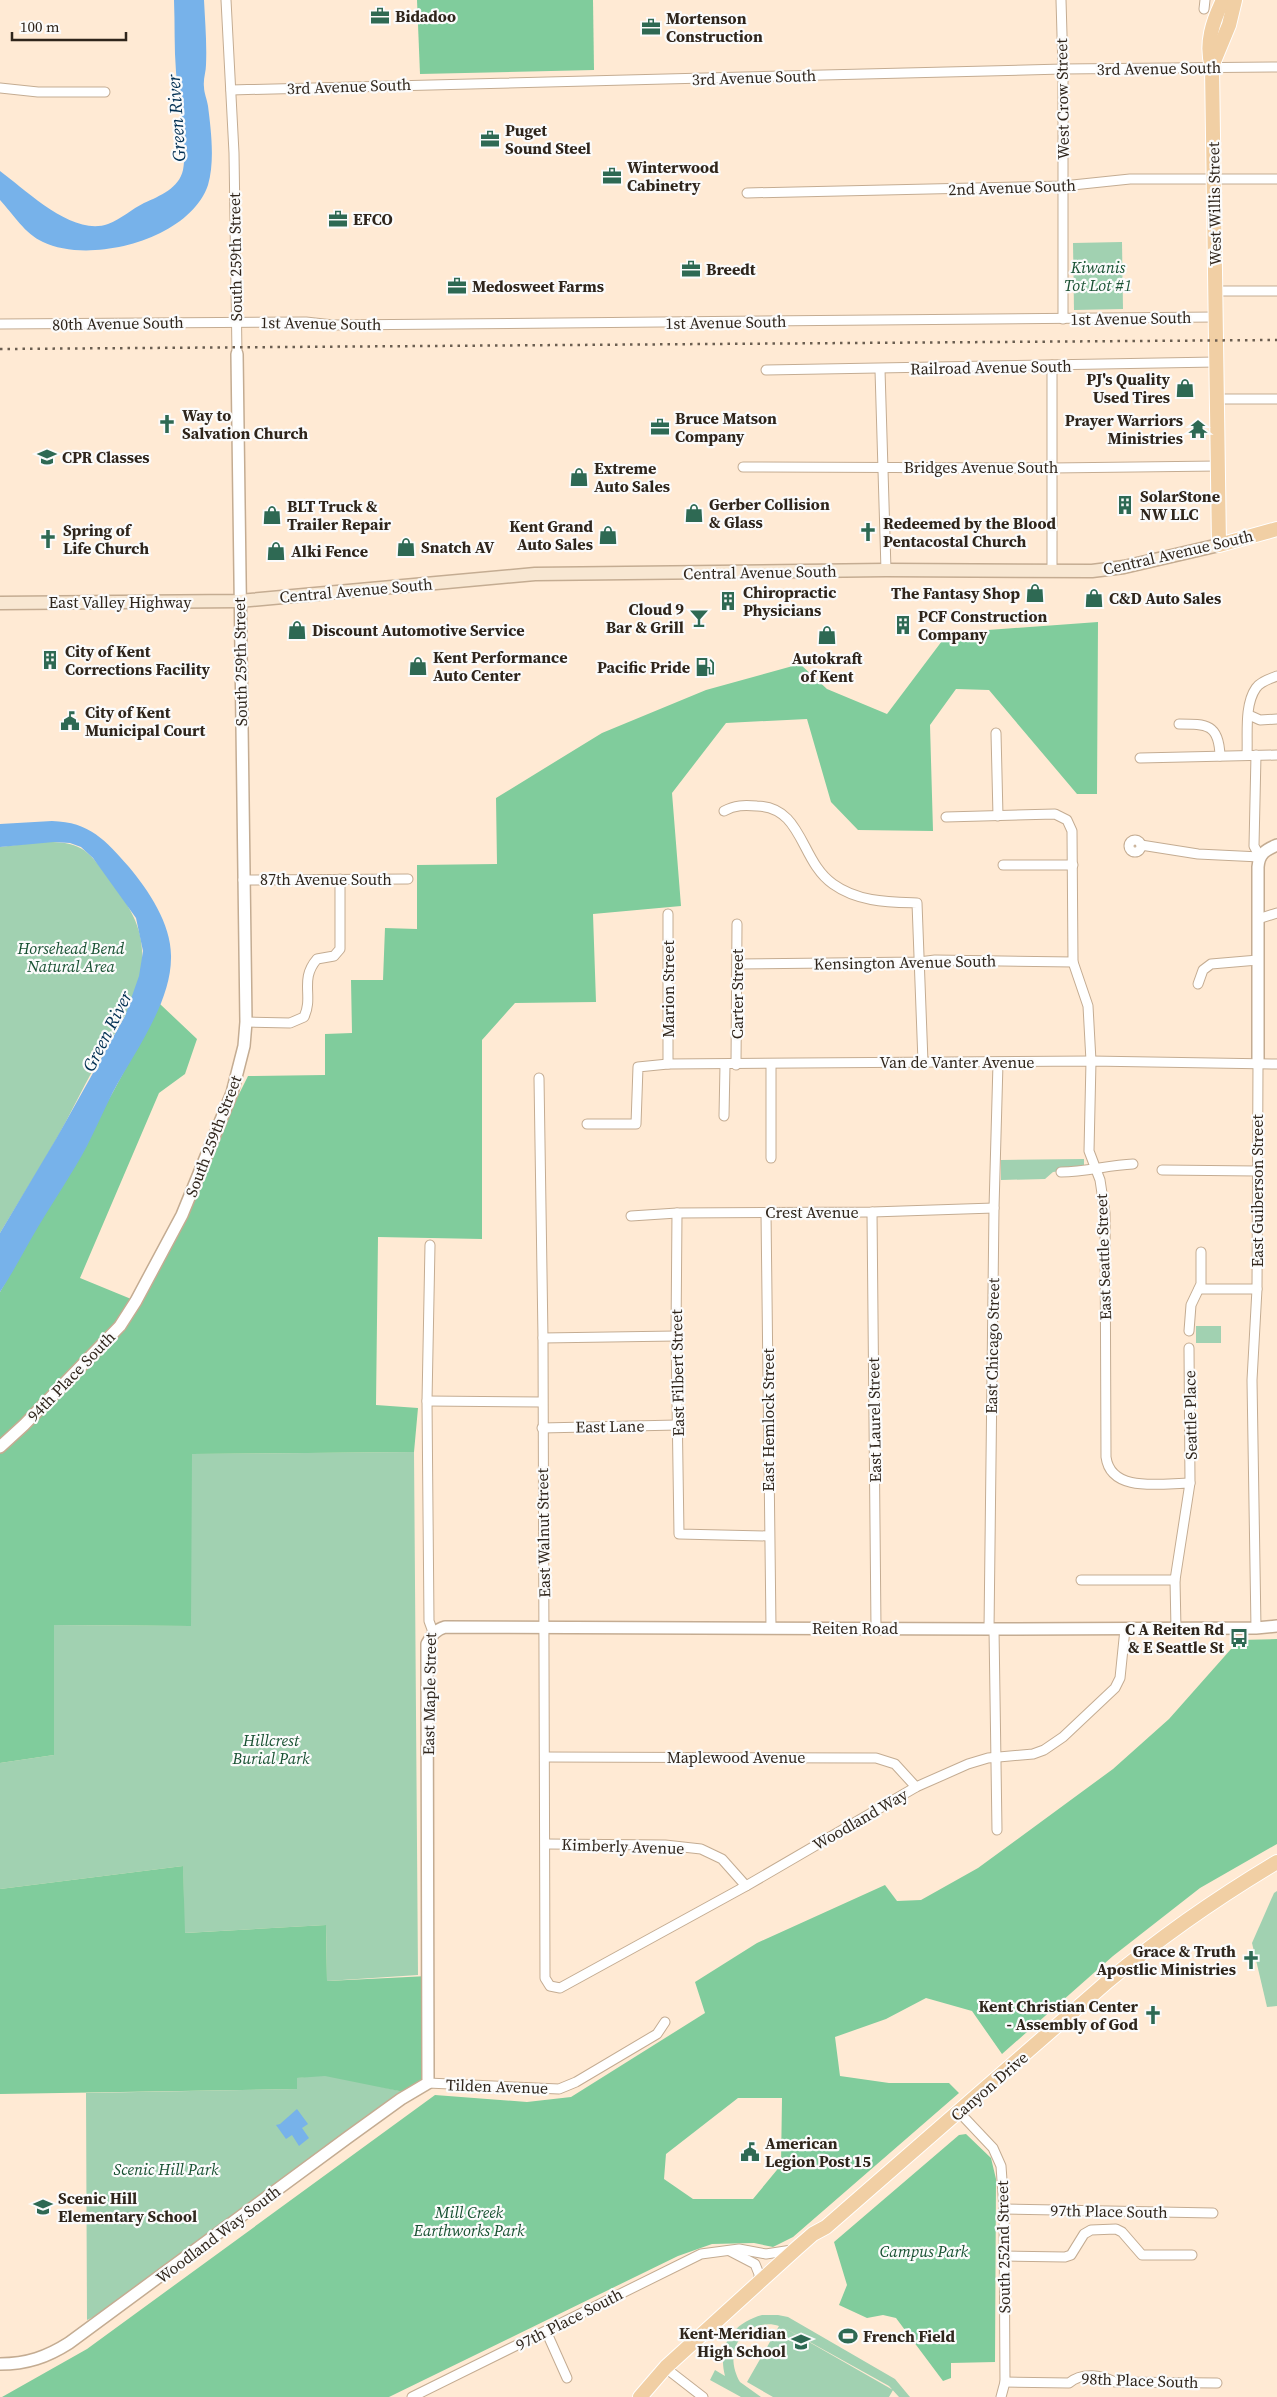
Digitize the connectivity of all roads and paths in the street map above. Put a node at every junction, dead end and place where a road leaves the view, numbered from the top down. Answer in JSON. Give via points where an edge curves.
{"nodes":[{"id":1,"x":226,"y":0,"type":"edge"},
{"id":2,"x":1060,"y":0,"type":"edge"},
{"id":3,"x":1223,"y":0,"type":"edge"},
{"id":4,"x":1235,"y":0,"type":"edge"},
{"id":5,"x":1242,"y":0,"type":"edge"},
{"id":6,"x":1223,"y":36,"type":"junction"},
{"id":7,"x":1212,"y":66,"type":"junction"},
{"id":8,"x":1277,"y":67,"type":"edge"},
{"id":9,"x":1063,"y":69,"type":"junction"},
{"id":10,"x":0,"y":88,"type":"edge"},
{"id":11,"x":231,"y":90,"type":"junction"},
{"id":12,"x":105,"y":92,"type":"dead end"},
{"id":13,"x":1214,"y":178,"type":"junction"},
{"id":14,"x":1277,"y":179,"type":"edge"},
{"id":15,"x":1063,"y":186,"type":"junction"},
{"id":16,"x":747,"y":193,"type":"dead end"},
{"id":17,"x":1215,"y":291,"type":"junction"},
{"id":18,"x":1277,"y":291,"type":"edge"},
{"id":19,"x":1216,"y":317,"type":"junction"},
{"id":20,"x":1063,"y":318,"type":"junction"},
{"id":21,"x":236,"y":322,"type":"junction"},
{"id":22,"x":0,"y":324,"type":"edge"},
{"id":23,"x":236,"y":354,"type":"joint"},
{"id":24,"x":1216,"y":362,"type":"junction"},
{"id":25,"x":1052,"y":365,"type":"junction"},
{"id":26,"x":766,"y":370,"type":"dead end"},
{"id":27,"x":880,"y":370,"type":"junction"},
{"id":28,"x":1217,"y":399,"type":"junction"},
{"id":29,"x":1277,"y":399,"type":"edge"},
{"id":30,"x":1218,"y":466,"type":"junction"},
{"id":31,"x":743,"y":467,"type":"dead end"},
{"id":32,"x":883,"y":467,"type":"junction"},
{"id":33,"x":1052,"y":468,"type":"junction"},
{"id":34,"x":1277,"y":530,"type":"edge"},
{"id":35,"x":1219,"y":544,"type":"junction"},
{"id":36,"x":886,"y":570,"type":"junction"},
{"id":37,"x":1052,"y":571,"type":"junction"},
{"id":38,"x":239,"y":601,"type":"junction"},
{"id":39,"x":0,"y":603,"type":"edge"},
{"id":40,"x":1277,"y":676,"type":"edge"},
{"id":41,"x":1249,"y":714,"type":"junction"},
{"id":42,"x":1277,"y":719,"type":"edge"},
{"id":43,"x":1179,"y":724,"type":"dead end"},
{"id":44,"x":996,"y":732,"type":"dead end"},
{"id":45,"x":1251,"y":755,"type":"junction"},
{"id":46,"x":1277,"y":755,"type":"edge"},
{"id":47,"x":1220,"y":756,"type":"junction"},
{"id":48,"x":1140,"y":758,"type":"dead end"},
{"id":49,"x":724,"y":811,"type":"dead end"},
{"id":50,"x":998,"y":816,"type":"junction"},
{"id":51,"x":946,"y":817,"type":"dead end"},
{"id":52,"x":1141,"y":845,"type":"dead end"},
{"id":53,"x":1277,"y":845,"type":"edge"},
{"id":54,"x":1260,"y":857,"type":"junction"},
{"id":55,"x":1003,"y":865,"type":"dead end"},
{"id":56,"x":1073,"y":865,"type":"junction"},
{"id":57,"x":340,"y":879,"type":"junction"},
{"id":58,"x":408,"y":879,"type":"dead end"},
{"id":59,"x":243,"y":880,"type":"junction"},
{"id":60,"x":1277,"y":913,"type":"edge"},
{"id":61,"x":668,"y":914,"type":"dead end"},
{"id":62,"x":1258,"y":919,"type":"junction"},
{"id":63,"x":737,"y":924,"type":"dead end"},
{"id":64,"x":1258,"y":960,"type":"junction"},
{"id":65,"x":919,"y":962,"type":"junction"},
{"id":66,"x":1073,"y":962,"type":"junction"},
{"id":67,"x":737,"y":964,"type":"junction"},
{"id":68,"x":1198,"y":984,"type":"dead end"},
{"id":69,"x":246,"y":1022,"type":"junction"},
{"id":70,"x":1091,"y":1061,"type":"junction"},
{"id":71,"x":923,"y":1062,"type":"junction"},
{"id":72,"x":998,"y":1063,"type":"junction"},
{"id":73,"x":668,"y":1064,"type":"junction"},
{"id":74,"x":771,"y":1064,"type":"junction"},
{"id":75,"x":1258,"y":1064,"type":"junction"},
{"id":76,"x":1277,"y":1064,"type":"edge"},
{"id":77,"x":725,"y":1065,"type":"junction"},
{"id":78,"x":736,"y":1065,"type":"junction"},
{"id":79,"x":540,"y":1078,"type":"dead end"},
{"id":80,"x":724,"y":1116,"type":"dead end"},
{"id":81,"x":587,"y":1124,"type":"dead end"},
{"id":82,"x":772,"y":1158,"type":"dead end"},
{"id":83,"x":1133,"y":1164,"type":"dead end"},
{"id":84,"x":1095,"y":1169,"type":"junction"},
{"id":85,"x":1162,"y":1170,"type":"dead end"},
{"id":86,"x":1256,"y":1171,"type":"junction"},
{"id":87,"x":1061,"y":1172,"type":"dead end"},
{"id":88,"x":994,"y":1208,"type":"junction"},
{"id":89,"x":677,"y":1212,"type":"junction"},
{"id":90,"x":766,"y":1212,"type":"junction"},
{"id":91,"x":872,"y":1212,"type":"junction"},
{"id":92,"x":631,"y":1216,"type":"dead end"},
{"id":93,"x":430,"y":1245,"type":"dead end"},
{"id":94,"x":1201,"y":1252,"type":"dead end"},
{"id":95,"x":1257,"y":1289,"type":"junction"},
{"id":96,"x":1199,"y":1290,"type":"junction"},
{"id":97,"x":136,"y":1301,"type":"joint"},
{"id":98,"x":1189,"y":1331,"type":"dead end"},
{"id":99,"x":676,"y":1336,"type":"junction"},
{"id":100,"x":543,"y":1338,"type":"junction"},
{"id":101,"x":1189,"y":1348,"type":"dead end"},
{"id":102,"x":427,"y":1401,"type":"junction"},
{"id":103,"x":542,"y":1402,"type":"junction"},
{"id":104,"x":678,"y":1425,"type":"junction"},
{"id":105,"x":542,"y":1428,"type":"junction"},
{"id":106,"x":0,"y":1447,"type":"edge"},
{"id":107,"x":1190,"y":1483,"type":"junction"},
{"id":108,"x":769,"y":1536,"type":"junction"},
{"id":109,"x":1081,"y":1580,"type":"dead end"},
{"id":110,"x":1175,"y":1580,"type":"junction"},
{"id":111,"x":1277,"y":1626,"type":"edge"},
{"id":112,"x":544,"y":1627,"type":"junction"},
{"id":113,"x":771,"y":1628,"type":"junction"},
{"id":114,"x":876,"y":1628,"type":"junction"},
{"id":115,"x":1256,"y":1628,"type":"junction"},
{"id":116,"x":992,"y":1629,"type":"junction"},
{"id":117,"x":1125,"y":1629,"type":"junction"},
{"id":118,"x":1176,"y":1629,"type":"junction"},
{"id":119,"x":434,"y":1632,"type":"junction"},
{"id":120,"x":545,"y":1757,"type":"junction"},
{"id":121,"x":996,"y":1757,"type":"junction"},
{"id":122,"x":916,"y":1787,"type":"junction"},
{"id":123,"x":997,"y":1830,"type":"dead end"},
{"id":124,"x":546,"y":1844,"type":"junction"},
{"id":125,"x":1274,"y":1865,"type":"edge"},
{"id":126,"x":746,"y":1886,"type":"junction"},
{"id":127,"x":550,"y":1986,"type":"joint"},
{"id":128,"x":665,"y":2022,"type":"dead end"},
{"id":129,"x":428,"y":2083,"type":"junction"},
{"id":130,"x":959,"y":2112,"type":"junction"},
{"id":131,"x":1004,"y":2209,"type":"junction"},
{"id":132,"x":1213,"y":2213,"type":"dead end"},
{"id":133,"x":826,"y":2227,"type":"junction"},
{"id":134,"x":797,"y":2248,"type":"junction"},
{"id":135,"x":729,"y":2251,"type":"junction"},
{"id":136,"x":1192,"y":2255,"type":"dead end"},
{"id":137,"x":1004,"y":2256,"type":"junction"},
{"id":138,"x":758,"y":2284,"type":"junction"},
{"id":139,"x":546,"y":2331,"type":"junction"},
{"id":140,"x":0,"y":2364,"type":"edge"},
{"id":141,"x":669,"y":2370,"type":"junction"},
{"id":142,"x":567,"y":2378,"type":"dead end"},
{"id":143,"x":1005,"y":2382,"type":"junction"},
{"id":144,"x":1217,"y":2383,"type":"dead end"},
{"id":145,"x":412,"y":2397,"type":"edge"},
{"id":146,"x":640,"y":2397,"type":"edge"},
{"id":147,"x":650,"y":2397,"type":"edge"},
{"id":148,"x":703,"y":2397,"type":"edge"},
{"id":149,"x":1001,"y":2397,"type":"edge"}],
"edges":[{"from":1,"to":11,"type":"street","name":"South 259th Street"},
{"from":2,"to":9,"type":"street","name":"West Crow Street"},
{"from":3,"to":7,"type":"main road","name":"West Willis Street","via":[[1209,44]]},
{"from":4,"to":6,"type":"main road","name":"West Willis Street"},
{"from":5,"to":6,"type":"main road","via":[[1238,13]]},
{"from":6,"to":7,"type":"main road","name":"West Willis Street"},
{"from":7,"to":8,"type":"street","name":"3rd Avenue South"},
{"from":7,"to":9,"type":"street","name":"3rd Avenue South"},
{"from":7,"to":13,"type":"main road","name":"West Willis Street"},
{"from":9,"to":11,"type":"street","name":"3rd Avenue South"},
{"from":9,"to":15,"type":"street","name":"West Crow Street"},
{"from":10,"to":12,"type":"street","via":[[38,92]]},
{"from":11,"to":21,"type":"street","name":"South 259th Street"},
{"from":13,"to":14,"type":"street","name":"2nd Avenue South"},
{"from":13,"to":15,"type":"street","name":"2nd Avenue South","via":[[1130,178]]},
{"from":13,"to":17,"type":"main road","name":"West Willis Street"},
{"from":15,"to":16,"type":"street","name":"2nd Avenue South"},
{"from":15,"to":20,"type":"street","name":"West Crow Street"},
{"from":17,"to":18,"type":"street"},
{"from":17,"to":19,"type":"main road","name":"West Willis Street"},
{"from":19,"to":20,"type":"street","name":"1st Avenue South"},
{"from":19,"to":24,"type":"main road","name":"West Willis Street"},
{"from":20,"to":21,"type":"street","name":"1st Avenue South","via":[[333,325]]},
{"from":21,"to":22,"type":"street","name":"80th Avenue South"},
{"from":21,"to":23,"type":"street","name":"South 259th Street"},
{"from":23,"to":38,"type":"street","name":"South 259th Street"},
{"from":24,"to":25,"type":"street","name":"Railroad Avenue South"},
{"from":24,"to":28,"type":"main road","name":"West Willis Street"},
{"from":25,"to":27,"type":"street","name":"Railroad Avenue South"},
{"from":25,"to":33,"type":"street"},
{"from":26,"to":27,"type":"street","name":"Railroad Avenue South"},
{"from":27,"to":32,"type":"street"},
{"from":28,"to":29,"type":"street"},
{"from":28,"to":30,"type":"main road","name":"West Willis Street"},
{"from":30,"to":33,"type":"street","name":"Bridges Avenue South"},
{"from":30,"to":35,"type":"main road","name":"West Willis Street"},
{"from":31,"to":32,"type":"street","name":"Bridges Avenue South"},
{"from":32,"to":33,"type":"street","name":"Bridges Avenue South"},
{"from":32,"to":36,"type":"street"},
{"from":33,"to":37,"type":"street"},
{"from":34,"to":35,"type":"main road","name":"Central Avenue South"},
{"from":35,"to":37,"type":"main road","name":"Central Avenue South","via":[[1124,567]]},
{"from":36,"to":37,"type":"main road","name":"Central Avenue South"},
{"from":36,"to":38,"type":"main road","name":"Central Avenue South","via":[[535,574]]},
{"from":38,"to":39,"type":"main road","name":"East Valley Highway"},
{"from":38,"to":59,"type":"street","name":"South 259th Street"},
{"from":40,"to":41,"type":"street","name":"East Guiberson Street","via":[[1257,686]]},
{"from":41,"to":42,"type":"street","via":[[1260,720]]},
{"from":41,"to":45,"type":"street","name":"East Guiberson Street"},
{"from":43,"to":47,"type":"street","via":[[1207,725],[1214,730]]},
{"from":44,"to":50,"type":"street"},
{"from":45,"to":46,"type":"street"},
{"from":45,"to":47,"type":"street"},
{"from":45,"to":54,"type":"street","name":"East Guiberson Street","via":[[1254,846]]},
{"from":47,"to":48,"type":"street"},
{"from":49,"to":65,"type":"street","via":[[739,805],[775,808],[787,817],[818,869],[832,884],[866,899],[917,902]]},
{"from":50,"to":51,"type":"street"},
{"from":50,"to":56,"type":"street","name":"East Seattle Street","via":[[1055,814],[1067,820],[1072,831]]},
{"from":52,"to":54,"type":"street","via":[[1198,854]]},
{"from":53,"to":54,"type":"street","via":[[1264,851]]},
{"from":54,"to":62,"type":"street","name":"East Guiberson Street"},
{"from":55,"to":56,"type":"street"},
{"from":56,"to":66,"type":"street","name":"East Seattle Street"},
{"from":57,"to":58,"type":"street","name":"87th Avenue South"},
{"from":57,"to":59,"type":"street","name":"87th Avenue South"},
{"from":57,"to":69,"type":"street","via":[[340,949],[334,956],[317,959],[308,972],[304,1017],[295,1022]]},
{"from":59,"to":69,"type":"street","name":"South 259th Street"},
{"from":60,"to":62,"type":"street"},
{"from":61,"to":73,"type":"street","name":"Marion Street"},
{"from":62,"to":64,"type":"street","name":"East Guiberson Street"},
{"from":63,"to":67,"type":"street","name":"Carter Street"},
{"from":64,"to":68,"type":"street","via":[[1211,964],[1203,970]]},
{"from":64,"to":75,"type":"street","name":"East Guiberson Street"},
{"from":65,"to":66,"type":"street","name":"Kensington Avenue South"},
{"from":65,"to":67,"type":"street","name":"Kensington Avenue South"},
{"from":65,"to":71,"type":"street"},
{"from":66,"to":70,"type":"street","name":"East Seattle Street","via":[[1088,1006]]},
{"from":67,"to":78,"type":"street","name":"Carter Street"},
{"from":69,"to":97,"type":"street","name":"South 259th Street","via":[[244,1046],[232,1092],[182,1215]]},
{"from":70,"to":72,"type":"street","name":"Van de Vanter Avenue"},
{"from":70,"to":75,"type":"street","name":"Van de Vanter Avenue"},
{"from":70,"to":84,"type":"street","name":"East Seattle Street","via":[[1089,1151]]},
{"from":71,"to":72,"type":"street","name":"Van de Vanter Avenue"},
{"from":71,"to":74,"type":"street","name":"Van de Vanter Avenue"},
{"from":72,"to":88,"type":"street","name":"East Chicago Street"},
{"from":73,"to":77,"type":"street","name":"Van de Vanter Avenue"},
{"from":73,"to":81,"type":"street","name":"Van de Vanter Avenue","via":[[638,1067],[636,1124]]},
{"from":74,"to":78,"type":"street","name":"Van de Vanter Avenue"},
{"from":74,"to":82,"type":"street"},
{"from":75,"to":76,"type":"street","name":"Van de Vanter Avenue"},
{"from":75,"to":86,"type":"street","name":"East Guiberson Street"},
{"from":77,"to":78,"type":"street","name":"Van de Vanter Avenue"},
{"from":77,"to":80,"type":"street"},
{"from":79,"to":100,"type":"street","name":"East Walnut Street"},
{"from":83,"to":84,"type":"street"},
{"from":84,"to":87,"type":"street"},
{"from":84,"to":107,"type":"street","name":"East Seattle Street","via":[[1100,1180],[1104,1213],[1108,1467],[1117,1477],[1128,1482]]},
{"from":85,"to":86,"type":"street"},
{"from":86,"to":95,"type":"street","name":"East Guiberson Street"},
{"from":88,"to":91,"type":"street","name":"Crest Avenue"},
{"from":88,"to":116,"type":"street","name":"East Chicago Street"},
{"from":89,"to":90,"type":"street","name":"Crest Avenue"},
{"from":89,"to":92,"type":"street","name":"Crest Avenue"},
{"from":89,"to":99,"type":"street","name":"East Filbert Street"},
{"from":90,"to":91,"type":"street","name":"Crest Avenue"},
{"from":90,"to":108,"type":"street","name":"East Hemlock Street"},
{"from":91,"to":114,"type":"street","name":"East Laurel Street"},
{"from":93,"to":102,"type":"street","name":"East Maple Street"},
{"from":94,"to":96,"type":"street"},
{"from":95,"to":96,"type":"street"},
{"from":95,"to":115,"type":"street","name":"East Guiberson Street","via":[[1252,1380]]},
{"from":96,"to":98,"type":"street","via":[[1191,1306]]},
{"from":97,"to":106,"type":"street","name":"94th Place South","via":[[120,1326]]},
{"from":99,"to":100,"type":"street"},
{"from":99,"to":104,"type":"street","name":"East Filbert Street"},
{"from":100,"to":103,"type":"street","name":"East Walnut Street"},
{"from":101,"to":107,"type":"street","name":"Seattle Place"},
{"from":102,"to":103,"type":"street"},
{"from":102,"to":119,"type":"street","name":"East Maple Street","via":[[429,1621]]},
{"from":103,"to":105,"type":"street","name":"East Walnut Street"},
{"from":104,"to":105,"type":"street","name":"East Lane"},
{"from":104,"to":108,"type":"street","name":"East Filbert Street","via":[[679,1534]]},
{"from":105,"to":112,"type":"street","name":"East Walnut Street"},
{"from":107,"to":110,"type":"street"},
{"from":108,"to":113,"type":"street","name":"East Hemlock Street"},
{"from":109,"to":110,"type":"street"},
{"from":110,"to":118,"type":"street"},
{"from":111,"to":115,"type":"street","name":"Reiten Road"},
{"from":112,"to":113,"type":"street","name":"Reiten Road"},
{"from":112,"to":119,"type":"street","name":"Reiten Road","via":[[445,1627]]},
{"from":112,"to":120,"type":"street","name":"East Walnut Street"},
{"from":113,"to":114,"type":"street","name":"Reiten Road"},
{"from":114,"to":116,"type":"street","name":"Reiten Road"},
{"from":115,"to":118,"type":"street","name":"Reiten Road"},
{"from":116,"to":117,"type":"street","name":"Reiten Road"},
{"from":116,"to":121,"type":"street","name":"East Chicago Street"},
{"from":117,"to":118,"type":"street","name":"Reiten Road"},
{"from":117,"to":121,"type":"street","name":"Woodland Way","via":[[1116,1688],[1048,1748],[1033,1754]]},
{"from":119,"to":129,"type":"street","name":"East Maple Street","via":[[427,1644]]},
{"from":120,"to":122,"type":"street","name":"Maplewood Avenue","via":[[876,1758],[895,1764]]},
{"from":120,"to":124,"type":"street","name":"East Walnut Street"},
{"from":121,"to":122,"type":"street","name":"Woodland Way","via":[[960,1766]]},
{"from":121,"to":123,"type":"street","name":"East Chicago Street"},
{"from":122,"to":126,"type":"street","name":"Woodland Way"},
{"from":124,"to":126,"type":"street","name":"Kimberly Avenue","via":[[664,1845],[702,1849],[722,1859]]},
{"from":124,"to":127,"type":"street","name":"East Walnut Street","via":[[545,1978]]},
{"from":125,"to":130,"type":"main road","name":"Canyon Drive","via":[[1210,1902],[1146,1949]]},
{"from":126,"to":127,"type":"street","name":"Woodland Way","via":[[560,1988]]},
{"from":128,"to":129,"type":"street","name":"Tilden Avenue","via":[[657,2034],[559,2089]]},
{"from":129,"to":140,"type":"street","name":"Woodland Way South","via":[[55,2353],[33,2362]]},
{"from":130,"to":131,"type":"street","name":"South 252nd Street","via":[[993,2148],[998,2158]]},
{"from":130,"to":133,"type":"main road","name":"Canyon Drive"},
{"from":131,"to":132,"type":"street","name":"97th Place South"},
{"from":131,"to":137,"type":"street","name":"South 252nd Street"},
{"from":133,"to":134,"type":"main road","name":"Canyon Drive"},
{"from":133,"to":141,"type":"main road","name":"Canyon Drive","via":[[818,2241]]},
{"from":134,"to":135,"type":"street","name":"97th Place South","via":[[766,2254]]},
{"from":134,"to":138,"type":"main road","name":"Canyon Drive"},
{"from":135,"to":138,"type":"street","via":[[756,2264]]},
{"from":135,"to":139,"type":"street","name":"97th Place South","via":[[701,2254]]},
{"from":136,"to":137,"type":"street","via":[[1142,2255],[1122,2232],[1091,2230],[1084,2234],[1071,2255],[1065,2257]]},
{"from":137,"to":143,"type":"street","name":"South 252nd Street"},
{"from":138,"to":141,"type":"main road","name":"Canyon Drive"},
{"from":139,"to":142,"type":"street"},
{"from":139,"to":145,"type":"street","name":"97th Place South"},
{"from":141,"to":146,"type":"main road"},
{"from":141,"to":147,"type":"main road"},
{"from":141,"to":148,"type":"street"},
{"from":143,"to":144,"type":"street","name":"98th Place South","via":[[1069,2383],[1076,2377],[1102,2376],[1115,2382]]},
{"from":143,"to":149,"type":"street","name":"South 252nd Street"}]}
